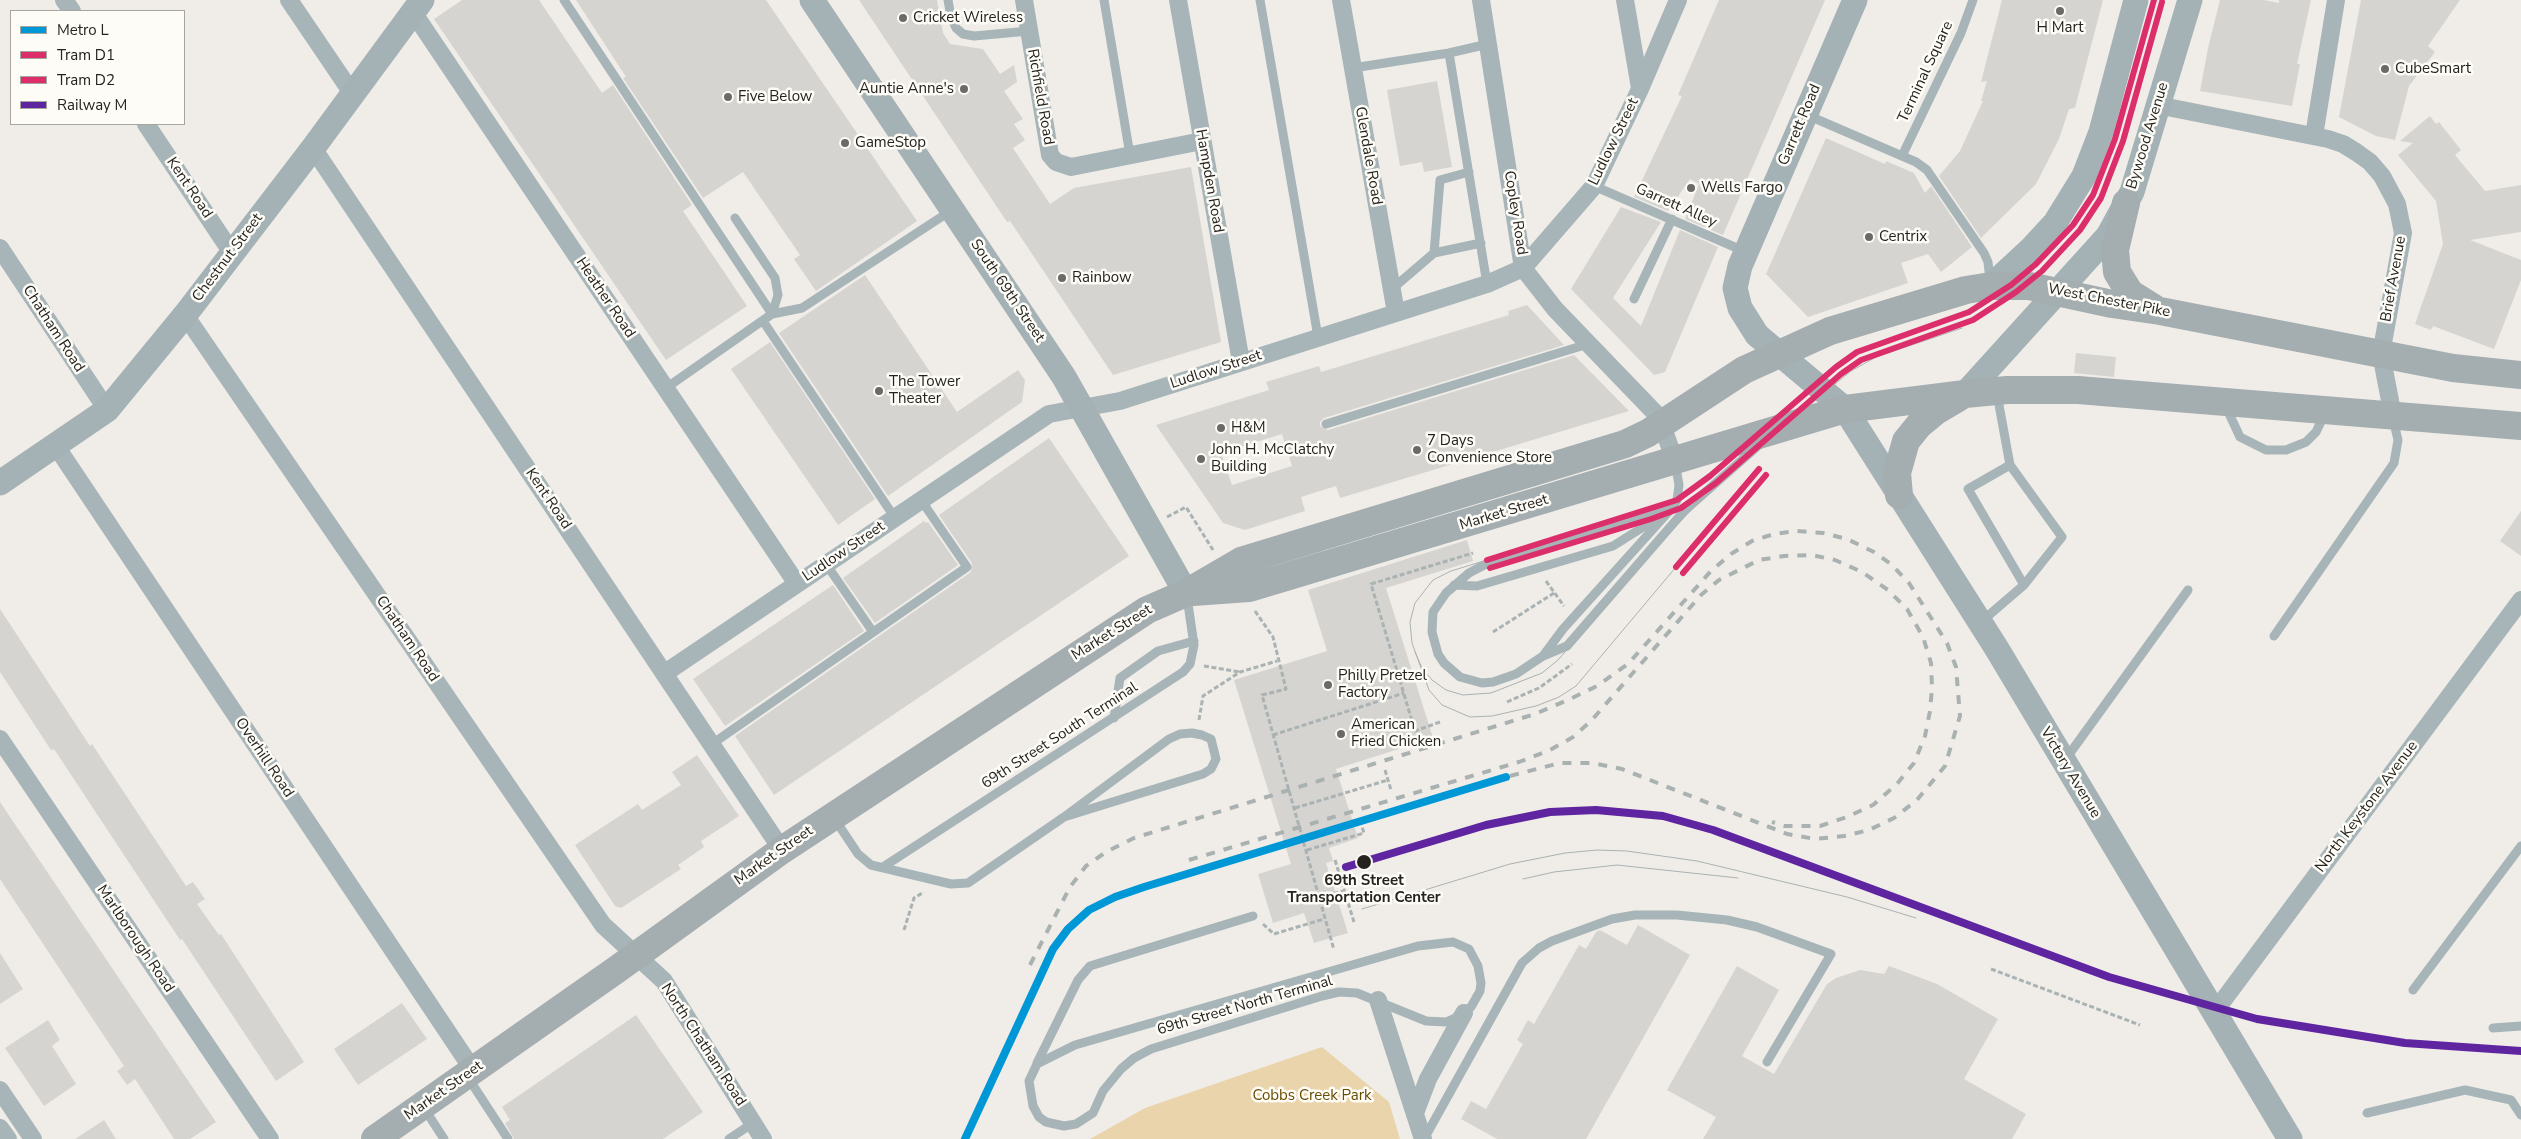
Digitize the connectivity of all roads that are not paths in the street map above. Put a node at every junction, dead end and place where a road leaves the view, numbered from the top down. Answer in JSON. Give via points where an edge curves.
{"nodes":[{"id":1,"x":289,"y":0,"type":"edge"},
{"id":2,"x":564,"y":0,"type":"edge"},
{"id":3,"x":812,"y":0,"type":"edge"},
{"id":4,"x":948,"y":0,"type":"edge"},
{"id":5,"x":1024,"y":0,"type":"edge"},
{"id":6,"x":1104,"y":0,"type":"edge"},
{"id":7,"x":1178,"y":0,"type":"edge"},
{"id":8,"x":1260,"y":0,"type":"edge"},
{"id":9,"x":1341,"y":0,"type":"edge"},
{"id":10,"x":1481,"y":0,"type":"edge"},
{"id":11,"x":1625,"y":0,"type":"edge"},
{"id":12,"x":1678,"y":0,"type":"edge"},
{"id":13,"x":1855,"y":0,"type":"edge"},
{"id":14,"x":1973,"y":0,"type":"edge"},
{"id":15,"x":2136,"y":0,"type":"edge"},
{"id":16,"x":2190,"y":0,"type":"edge"},
{"id":17,"x":2336,"y":0,"type":"edge"},
{"id":18,"x":418,"y":6,"type":"edge"},
{"id":19,"x":1029,"y":31,"type":"junction"},
{"id":20,"x":1488,"y":44,"type":"junction"},
{"id":21,"x":1450,"y":53,"type":"junction"},
{"id":22,"x":1353,"y":68,"type":"junction"},
{"id":23,"x":1640,"y":89,"type":"junction"},
{"id":24,"x":352,"y":93,"type":"junction"},
{"id":25,"x":2157,"y":104,"type":"junction"},
{"id":26,"x":1805,"y":114,"type":"junction"},
{"id":27,"x":147,"y":125,"type":"edge"},
{"id":28,"x":2314,"y":136,"type":"junction"},
{"id":29,"x":1202,"y":141,"type":"junction"},
{"id":30,"x":313,"y":148,"type":"junction"},
{"id":31,"x":1130,"y":155,"type":"junction"},
{"id":32,"x":1902,"y":156,"type":"junction"},
{"id":33,"x":1469,"y":172,"type":"junction"},
{"id":34,"x":1594,"y":186,"type":"junction"},
{"id":35,"x":2126,"y":203,"type":"junction"},
{"id":36,"x":952,"y":210,"type":"junction"},
{"id":37,"x":735,"y":218,"type":"dead end"},
{"id":38,"x":1672,"y":219,"type":"junction"},
{"id":39,"x":1481,"y":243,"type":"junction"},
{"id":40,"x":0,"y":248,"type":"edge"},
{"id":41,"x":1746,"y":252,"type":"junction"},
{"id":42,"x":232,"y":253,"type":"junction"},
{"id":43,"x":1434,"y":253,"type":"junction"},
{"id":44,"x":1523,"y":268,"type":"junction"},
{"id":45,"x":1487,"y":284,"type":"junction"},
{"id":46,"x":1991,"y":286,"type":"junction"},
{"id":47,"x":1392,"y":289,"type":"junction"},
{"id":48,"x":2059,"y":292,"type":"junction"},
{"id":49,"x":1634,"y":299,"type":"dead end"},
{"id":50,"x":2160,"y":311,"type":"junction"},
{"id":51,"x":1396,"y":313,"type":"junction"},
{"id":52,"x":772,"y":314,"type":"junction"},
{"id":53,"x":185,"y":315,"type":"junction"},
{"id":54,"x":763,"y":321,"type":"junction"},
{"id":55,"x":1318,"y":338,"type":"junction"},
{"id":56,"x":1589,"y":344,"type":"junction"},
{"id":57,"x":1778,"y":353,"type":"junction"},
{"id":58,"x":2381,"y":354,"type":"junction"},
{"id":59,"x":1241,"y":362,"type":"junction"},
{"id":60,"x":2521,"y":375,"type":"edge"},
{"id":61,"x":666,"y":388,"type":"junction"},
{"id":62,"x":1997,"y":391,"type":"junction"},
{"id":63,"x":1965,"y":394,"type":"junction"},
{"id":64,"x":2224,"y":402,"type":"junction"},
{"id":65,"x":1082,"y":408,"type":"junction"},
{"id":66,"x":1845,"y":409,"type":"junction"},
{"id":67,"x":107,"y":410,"type":"junction"},
{"id":68,"x":2326,"y":410,"type":"junction"},
{"id":69,"x":2393,"y":416,"type":"junction"},
{"id":70,"x":1326,"y":424,"type":"dead end"},
{"id":71,"x":1662,"y":424,"type":"junction"},
{"id":72,"x":2521,"y":426,"type":"edge"},
{"id":73,"x":1775,"y":431,"type":"junction"},
{"id":74,"x":56,"y":446,"type":"junction"},
{"id":75,"x":1675,"y":462,"type":"junction"},
{"id":76,"x":2010,"y":465,"type":"junction"},
{"id":77,"x":0,"y":483,"type":"edge"},
{"id":78,"x":1899,"y":495,"type":"junction"},
{"id":79,"x":921,"y":500,"type":"junction"},
{"id":80,"x":1672,"y":508,"type":"junction"},
{"id":81,"x":894,"y":518,"type":"junction"},
{"id":82,"x":826,"y":564,"type":"junction"},
{"id":83,"x":797,"y":584,"type":"junction"},
{"id":84,"x":1454,"y":585,"type":"junction"},
{"id":85,"x":2024,"y":585,"type":"junction"},
{"id":86,"x":2188,"y":590,"type":"dead end"},
{"id":87,"x":1186,"y":593,"type":"junction"},
{"id":88,"x":2521,"y":600,"type":"edge"},
{"id":89,"x":1980,"y":623,"type":"junction"},
{"id":90,"x":873,"y":632,"type":"junction"},
{"id":91,"x":2274,"y":636,"type":"dead end"},
{"id":92,"x":1194,"y":641,"type":"junction"},
{"id":93,"x":1543,"y":656,"type":"junction"},
{"id":94,"x":665,"y":673,"type":"junction"},
{"id":95,"x":1114,"y":718,"type":"junction"},
{"id":96,"x":0,"y":739,"type":"edge"},
{"id":97,"x":712,"y":744,"type":"junction"},
{"id":98,"x":2064,"y":762,"type":"junction"},
{"id":99,"x":832,"y":816,"type":"junction"},
{"id":100,"x":1064,"y":817,"type":"junction"},
{"id":101,"x":2521,"y":846,"type":"edge"},
{"id":102,"x":782,"y":850,"type":"junction"},
{"id":103,"x":883,"y":868,"type":"junction"},
{"id":104,"x":1253,"y":916,"type":"road end"},
{"id":105,"x":636,"y":956,"type":"junction"},
{"id":106,"x":2413,"y":990,"type":"dead end"},
{"id":107,"x":1378,"y":1000,"type":"junction"},
{"id":108,"x":1464,"y":1013,"type":"junction"},
{"id":109,"x":2213,"y":1014,"type":"junction"},
{"id":110,"x":2521,"y":1026,"type":"edge"},
{"id":111,"x":2493,"y":1028,"type":"dead end"},
{"id":112,"x":1768,"y":1062,"type":"dead end"},
{"id":113,"x":1037,"y":1064,"type":"junction"},
{"id":114,"x":470,"y":1073,"type":"junction"},
{"id":115,"x":0,"y":1090,"type":"edge"},
{"id":116,"x":423,"y":1106,"type":"junction"},
{"id":117,"x":1415,"y":1112,"type":"junction"},
{"id":118,"x":2367,"y":1113,"type":"dead end"},
{"id":119,"x":2521,"y":1115,"type":"edge"},
{"id":120,"x":753,"y":1123,"type":"junction"},
{"id":121,"x":0,"y":1128,"type":"edge"},
{"id":122,"x":8,"y":1139,"type":"edge"},
{"id":123,"x":33,"y":1139,"type":"edge"},
{"id":124,"x":270,"y":1139,"type":"edge"},
{"id":125,"x":375,"y":1139,"type":"edge"},
{"id":126,"x":444,"y":1139,"type":"edge"},
{"id":127,"x":508,"y":1139,"type":"edge"},
{"id":128,"x":729,"y":1139,"type":"edge"},
{"id":129,"x":763,"y":1139,"type":"edge"},
{"id":130,"x":1423,"y":1139,"type":"edge"},
{"id":131,"x":2290,"y":1139,"type":"edge"}],
"edges":[{"from":1,"to":24,"type":"street"},
{"from":2,"to":52,"type":"lane"},
{"from":3,"to":36,"type":"street","name":"South 69th Street"},
{"from":4,"to":19,"type":"lane","via":[[950,17],[963,34]]},
{"from":5,"to":19,"type":"street","name":"Richfield Road"},
{"from":6,"to":31,"type":"lane"},
{"from":7,"to":29,"type":"street","name":"Hampden Road"},
{"from":8,"to":55,"type":"lane"},
{"from":9,"to":22,"type":"street","name":"Glendale Road"},
{"from":10,"to":20,"type":"street","name":"Copley Road"},
{"from":11,"to":23,"type":"street"},
{"from":12,"to":23,"type":"street","name":"Ludlow Street"},
{"from":13,"to":26,"type":"street","name":"Garrett Road"},
{"from":14,"to":32,"type":"lane","name":"Terminal Square","via":[[1961,33]]},
{"from":15,"to":46,"type":"street","via":[[2101,132],[2084,176],[2054,223]]},
{"from":16,"to":25,"type":"street","name":"Bywood Avenue"},
{"from":17,"to":28,"type":"street"},
{"from":18,"to":24,"type":"street","name":"Chestnut Street"},
{"from":18,"to":61,"type":"street","name":"Heather Road"},
{"from":19,"to":31,"type":"street","name":"Richfield Road","via":[[1050,154],[1056,162],[1071,167]]},
{"from":20,"to":21,"type":"lane"},
{"from":20,"to":44,"type":"street","name":"Copley Road"},
{"from":21,"to":22,"type":"lane"},
{"from":21,"to":33,"type":"lane"},
{"from":22,"to":47,"type":"street","name":"Glendale Road"},
{"from":23,"to":34,"type":"street","name":"Ludlow Street"},
{"from":24,"to":30,"type":"street","name":"Chestnut Street"},
{"from":25,"to":28,"type":"street","name":"Brief Avenue"},
{"from":25,"to":35,"type":"street","name":"Bywood Avenue","via":[[2141,164]]},
{"from":26,"to":32,"type":"lane"},
{"from":26,"to":41,"type":"street","name":"Garrett Road"},
{"from":27,"to":42,"type":"street","name":"Kent Road"},
{"from":28,"to":58,"type":"street","name":"Brief Avenue","via":[[2343,144],[2370,162],[2392,190],[2399,211],[2402,247]]},
{"from":29,"to":31,"type":"street","name":"Richfield Road"},
{"from":29,"to":59,"type":"street","name":"Hampden Road"},
{"from":30,"to":42,"type":"street","name":"Chestnut Street"},
{"from":30,"to":94,"type":"street","name":"Kent Road"},
{"from":32,"to":46,"type":"lane","via":[[1922,166],[1934,179],[1984,253]]},
{"from":33,"to":39,"type":"lane"},
{"from":33,"to":43,"type":"lane","via":[[1440,180]]},
{"from":34,"to":38,"type":"lane","name":"Garrett Alley"},
{"from":34,"to":44,"type":"street","name":"Ludlow Street"},
{"from":35,"to":48,"type":"street","name":"Bywood Avenue","via":[[2108,236]]},
{"from":35,"to":50,"type":"main road","via":[[2115,250],[2117,272],[2130,293]]},
{"from":36,"to":52,"type":"lane","via":[[802,308]]},
{"from":36,"to":65,"type":"street","name":"South 69th Street"},
{"from":37,"to":52,"type":"lane","via":[[775,278],[778,295]]},
{"from":38,"to":41,"type":"lane","name":"Garrett Alley"},
{"from":38,"to":49,"type":"lane"},
{"from":39,"to":43,"type":"lane"},
{"from":39,"to":45,"type":"lane"},
{"from":40,"to":67,"type":"street","name":"Chatham Road"},
{"from":41,"to":57,"type":"street","name":"Garrett Road","via":[[1735,288],[1738,303],[1757,335]]},
{"from":42,"to":53,"type":"street","name":"Chestnut Street"},
{"from":43,"to":47,"type":"lane"},
{"from":44,"to":45,"type":"street","name":"Ludlow Street"},
{"from":44,"to":56,"type":"street","name":"Copley Road","via":[[1555,309]]},
{"from":45,"to":51,"type":"street","name":"Ludlow Street"},
{"from":46,"to":48,"type":"main road","name":"West Chester Pike","via":[[2029,286]]},
{"from":46,"to":57,"type":"main road","name":"West Chester Pike","via":[[1942,296],[1830,331]]},
{"from":47,"to":51,"type":"street","name":"Glendale Road"},
{"from":48,"to":50,"type":"main road","name":"West Chester Pike"},
{"from":48,"to":63,"type":"street","name":"Bywood Avenue"},
{"from":50,"to":58,"type":"main road","name":"West Chester Pike"},
{"from":51,"to":55,"type":"street","name":"Ludlow Street"},
{"from":52,"to":54,"type":"lane"},
{"from":53,"to":67,"type":"street","name":"Chestnut Street"},
{"from":53,"to":105,"type":"street","name":"Chatham Road","via":[[603,925]]},
{"from":54,"to":61,"type":"lane"},
{"from":54,"to":81,"type":"lane"},
{"from":55,"to":59,"type":"street","name":"Ludlow Street"},
{"from":56,"to":70,"type":"lane"},
{"from":56,"to":71,"type":"street","name":"Copley Road","via":[[1648,404]]},
{"from":57,"to":66,"type":"street","name":"Garrett Road"},
{"from":57,"to":71,"type":"main road","name":"West Chester Pike","via":[[1744,370]]},
{"from":58,"to":60,"type":"main road","name":"West Chester Pike","via":[[2453,368]]},
{"from":58,"to":69,"type":"street","name":"Brief Avenue"},
{"from":59,"to":65,"type":"street","name":"Ludlow Street","via":[[1120,401]]},
{"from":61,"to":83,"type":"street","name":"Heather Road"},
{"from":62,"to":63,"type":"main road"},
{"from":62,"to":64,"type":"main road","via":[[2078,390]]},
{"from":62,"to":76,"type":"lane"},
{"from":63,"to":66,"type":"main road"},
{"from":63,"to":78,"type":"main road","via":[[1936,411],[1906,441],[1897,473]]},
{"from":64,"to":68,"type":"main road"},
{"from":64,"to":68,"type":"lane","via":[[2240,437],[2266,450],[2286,450],[2306,442],[2316,432]]},
{"from":65,"to":79,"type":"street","name":"Ludlow Street","via":[[1056,412],[1042,419]]},
{"from":65,"to":87,"type":"street","name":"South 69th Street"},
{"from":66,"to":73,"type":"main road"},
{"from":66,"to":78,"type":"street","name":"Victory Avenue"},
{"from":67,"to":74,"type":"street","name":"Chestnut Street"},
{"from":68,"to":69,"type":"main road"},
{"from":69,"to":72,"type":"main road"},
{"from":69,"to":91,"type":"lane","via":[[2398,440],[2394,463]]},
{"from":71,"to":75,"type":"street","name":"Copley Road"},
{"from":71,"to":87,"type":"main road","name":"Market Street","via":[[1615,448],[1241,561]]},
{"from":73,"to":75,"type":"main road"},
{"from":73,"to":93,"type":"lane","via":[[1684,511],[1567,646]]},
{"from":74,"to":77,"type":"street","name":"Chestnut Street"},
{"from":74,"to":114,"type":"street","name":"Overhill Road"},
{"from":75,"to":80,"type":"lane","via":[[1679,485]]},
{"from":75,"to":87,"type":"main road","name":"Market Street","via":[[1249,588]]},
{"from":76,"to":85,"type":"lane","via":[[2062,537]]},
{"from":76,"to":85,"type":"lane","via":[[1968,489]]},
{"from":78,"to":89,"type":"street","name":"Victory Avenue"},
{"from":79,"to":81,"type":"street","name":"Ludlow Street"},
{"from":79,"to":90,"type":"lane","via":[[966,567]]},
{"from":80,"to":84,"type":"lane","via":[[1488,563]]},
{"from":80,"to":84,"type":"lane","via":[[1613,546],[1477,586]]},
{"from":80,"to":93,"type":"lane"},
{"from":81,"to":82,"type":"street","name":"Ludlow Street"},
{"from":82,"to":83,"type":"street","name":"Ludlow Street"},
{"from":82,"to":90,"type":"lane"},
{"from":83,"to":94,"type":"street","name":"Ludlow Street"},
{"from":84,"to":93,"type":"lane","via":[[1437,604],[1431,621],[1434,644],[1451,671],[1471,681],[1493,682],[1516,674]]},
{"from":85,"to":89,"type":"lane"},
{"from":86,"to":98,"type":"lane"},
{"from":87,"to":92,"type":"lane"},
{"from":87,"to":99,"type":"main road","name":"Market Street","via":[[1121,626]]},
{"from":88,"to":109,"type":"street","name":"North Keystone Avenue"},
{"from":89,"to":98,"type":"street","name":"Victory Avenue"},
{"from":90,"to":97,"type":"lane"},
{"from":92,"to":95,"type":"lane","name":"69th Street South Terminal","via":[[1190,664],[1174,679]]},
{"from":92,"to":95,"type":"lane","via":[[1158,652],[1120,678]]},
{"from":94,"to":97,"type":"street","name":"Kent Road"},
{"from":95,"to":103,"type":"lane","name":"69th Street South Terminal"},
{"from":96,"to":124,"type":"street","name":"Marlborough Road"},
{"from":97,"to":102,"type":"street","name":"Kent Road"},
{"from":98,"to":109,"type":"street","name":"Victory Avenue"},
{"from":99,"to":102,"type":"main road","name":"Market Street"},
{"from":99,"to":103,"type":"lane","via":[[866,862]]},
{"from":100,"to":100,"type":"lane","via":[[1203,774],[1211,769],[1216,759],[1211,740],[1196,734],[1169,738]]},
{"from":100,"to":103,"type":"lane","via":[[968,882],[951,884]]},
{"from":101,"to":106,"type":"lane"},
{"from":102,"to":105,"type":"main road","name":"Market Street"},
{"from":104,"to":113,"type":"lane","via":[[1090,966],[1078,980]]},
{"from":105,"to":114,"type":"main road","name":"Market Street"},
{"from":105,"to":120,"type":"street","name":"North Chatham Road","via":[[664,982]]},
{"from":107,"to":108,"type":"lane","name":"69th Street North Terminal","via":[[1426,1021],[1446,1022]]},
{"from":107,"to":113,"type":"lane","name":"69th Street North Terminal","via":[[1348,992],[1322,996],[1151,1048],[1112,1078],[1093,1112],[1064,1126],[1046,1122],[1033,1106],[1029,1081]]},
{"from":107,"to":117,"type":"street","via":[[1404,1088]]},
{"from":108,"to":113,"type":"lane","name":"69th Street North Terminal","via":[[1480,991],[1478,966],[1462,944],[1430,943],[1075,1045]]},
{"from":108,"to":117,"type":"street","via":[[1428,1079]]},
{"from":109,"to":131,"type":"street","name":"Victory Avenue"},
{"from":110,"to":111,"type":"lane"},
{"from":112,"to":130,"type":"lane","via":[[1831,954],[1757,927],[1727,920],[1677,914],[1612,919],[1552,941],[1522,962]]},
{"from":114,"to":116,"type":"main road","name":"Market Street"},
{"from":114,"to":127,"type":"lane"},
{"from":115,"to":123,"type":"street"},
{"from":116,"to":125,"type":"main road","name":"Market Street"},
{"from":116,"to":126,"type":"lane"},
{"from":117,"to":130,"type":"street"},
{"from":118,"to":119,"type":"lane","via":[[2465,1090],[2511,1100]]},
{"from":120,"to":128,"type":"lane"},
{"from":120,"to":129,"type":"street","name":"North Chatham Road"},
{"from":121,"to":122,"type":"street"}]}
